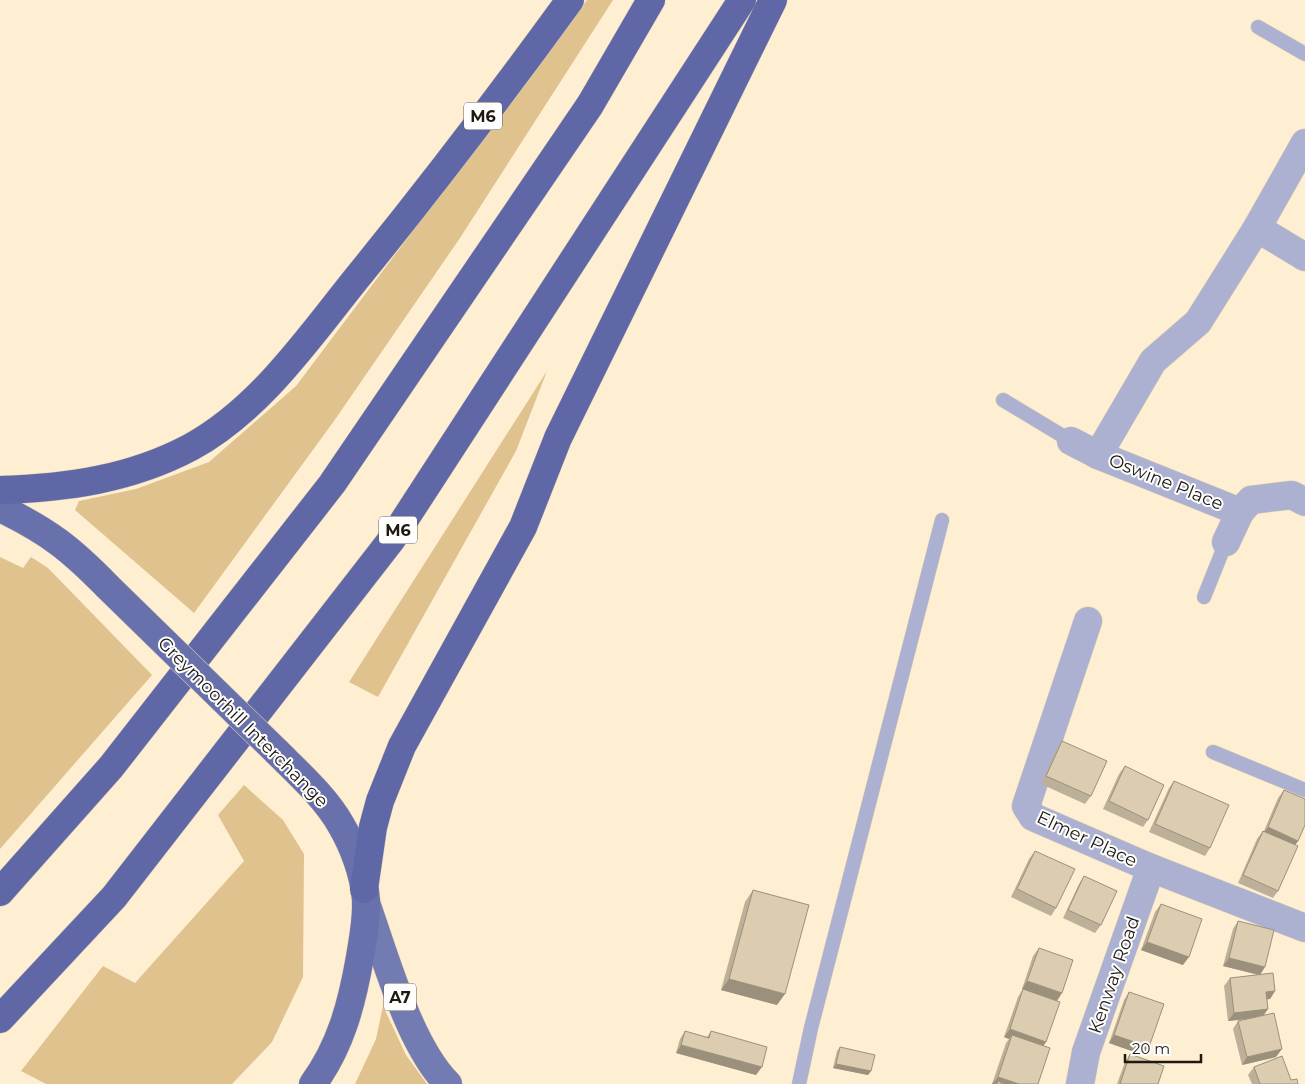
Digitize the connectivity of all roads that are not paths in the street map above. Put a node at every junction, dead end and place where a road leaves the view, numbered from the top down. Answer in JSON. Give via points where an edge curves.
{"nodes":[{"id":1,"x":570,"y":0,"type":"edge"},
{"id":2,"x":651,"y":0,"type":"edge"},
{"id":3,"x":742,"y":0,"type":"edge"},
{"id":4,"x":773,"y":0,"type":"edge"},
{"id":5,"x":1258,"y":27,"type":"dead end"},
{"id":6,"x":1305,"y":54,"type":"edge"},
{"id":7,"x":1305,"y":143,"type":"edge"},
{"id":8,"x":1257,"y":228,"type":"junction"},
{"id":9,"x":1305,"y":257,"type":"edge"},
{"id":10,"x":1003,"y":400,"type":"dead end"},
{"id":11,"x":1072,"y":441,"type":"joint"},
{"id":12,"x":1098,"y":455,"type":"junction"},
{"id":13,"x":0,"y":490,"type":"edge"},
{"id":14,"x":1305,"y":502,"type":"edge"},
{"id":15,"x":0,"y":508,"type":"edge"},
{"id":16,"x":1240,"y":512,"type":"junction"},
{"id":17,"x":942,"y":520,"type":"dead end"},
{"id":18,"x":1226,"y":542,"type":"joint"},
{"id":19,"x":1204,"y":597,"type":"dead end"},
{"id":20,"x":1088,"y":621,"type":"dead end"},
{"id":21,"x":1213,"y":752,"type":"dead end"},
{"id":22,"x":1305,"y":790,"type":"edge"},
{"id":23,"x":1151,"y":868,"type":"junction"},
{"id":24,"x":0,"y":892,"type":"edge"},
{"id":25,"x":365,"y":896,"type":"junction"},
{"id":26,"x":1305,"y":928,"type":"edge"},
{"id":27,"x":0,"y":1019,"type":"edge"},
{"id":28,"x":314,"y":1084,"type":"edge"},
{"id":29,"x":448,"y":1084,"type":"edge"},
{"id":30,"x":799,"y":1084,"type":"edge"},
{"id":31,"x":1080,"y":1084,"type":"edge"}],
"edges":[{"from":1,"to":13,"type":"highway","number":"M6","via":[[427,192],[309,337],[241,412],[192,446],[126,474],[80,484]]},
{"from":2,"to":24,"type":"highway","via":[[590,104],[332,484],[111,767]]},
{"from":3,"to":27,"type":"highway","number":"M6","via":[[392,539],[114,897]]},
{"from":4,"to":25,"type":"highway","via":[[558,438],[523,527],[402,746],[373,827]]},
{"from":5,"to":6,"type":"lane"},
{"from":7,"to":8,"type":"street","name":"Oswine Place"},
{"from":8,"to":9,"type":"street"},
{"from":8,"to":12,"type":"street","name":"Oswine Place","via":[[1198,322],[1153,361]]},
{"from":10,"to":11,"type":"lane"},
{"from":11,"to":12,"type":"street"},
{"from":12,"to":16,"type":"street","name":"Oswine Place"},
{"from":14,"to":16,"type":"street","via":[[1292,495],[1251,500]]},
{"from":15,"to":25,"type":"highway","name":"Greymoorhill Interchange","bridge":true,"via":[[65,545],[323,799],[342,825],[356,858]]},
{"from":16,"to":18,"type":"street","name":"Oswine Place"},
{"from":17,"to":30,"type":"lane"},
{"from":18,"to":19,"type":"lane","name":"Oswine Place"},
{"from":20,"to":23,"type":"street","name":"Elmer Place","via":[[1026,806],[1033,817]]},
{"from":21,"to":22,"type":"lane"},
{"from":23,"to":26,"type":"street","name":"Elmer Place"},
{"from":23,"to":31,"type":"street","name":"Kenway Road","via":[[1086,1052]]},
{"from":25,"to":28,"type":"highway","name":"Greymoorhill Interchange","via":[[362,941],[347,1019],[332,1055]]},
{"from":25,"to":29,"type":"main road","number":"A7","via":[[409,1023]]}]}
